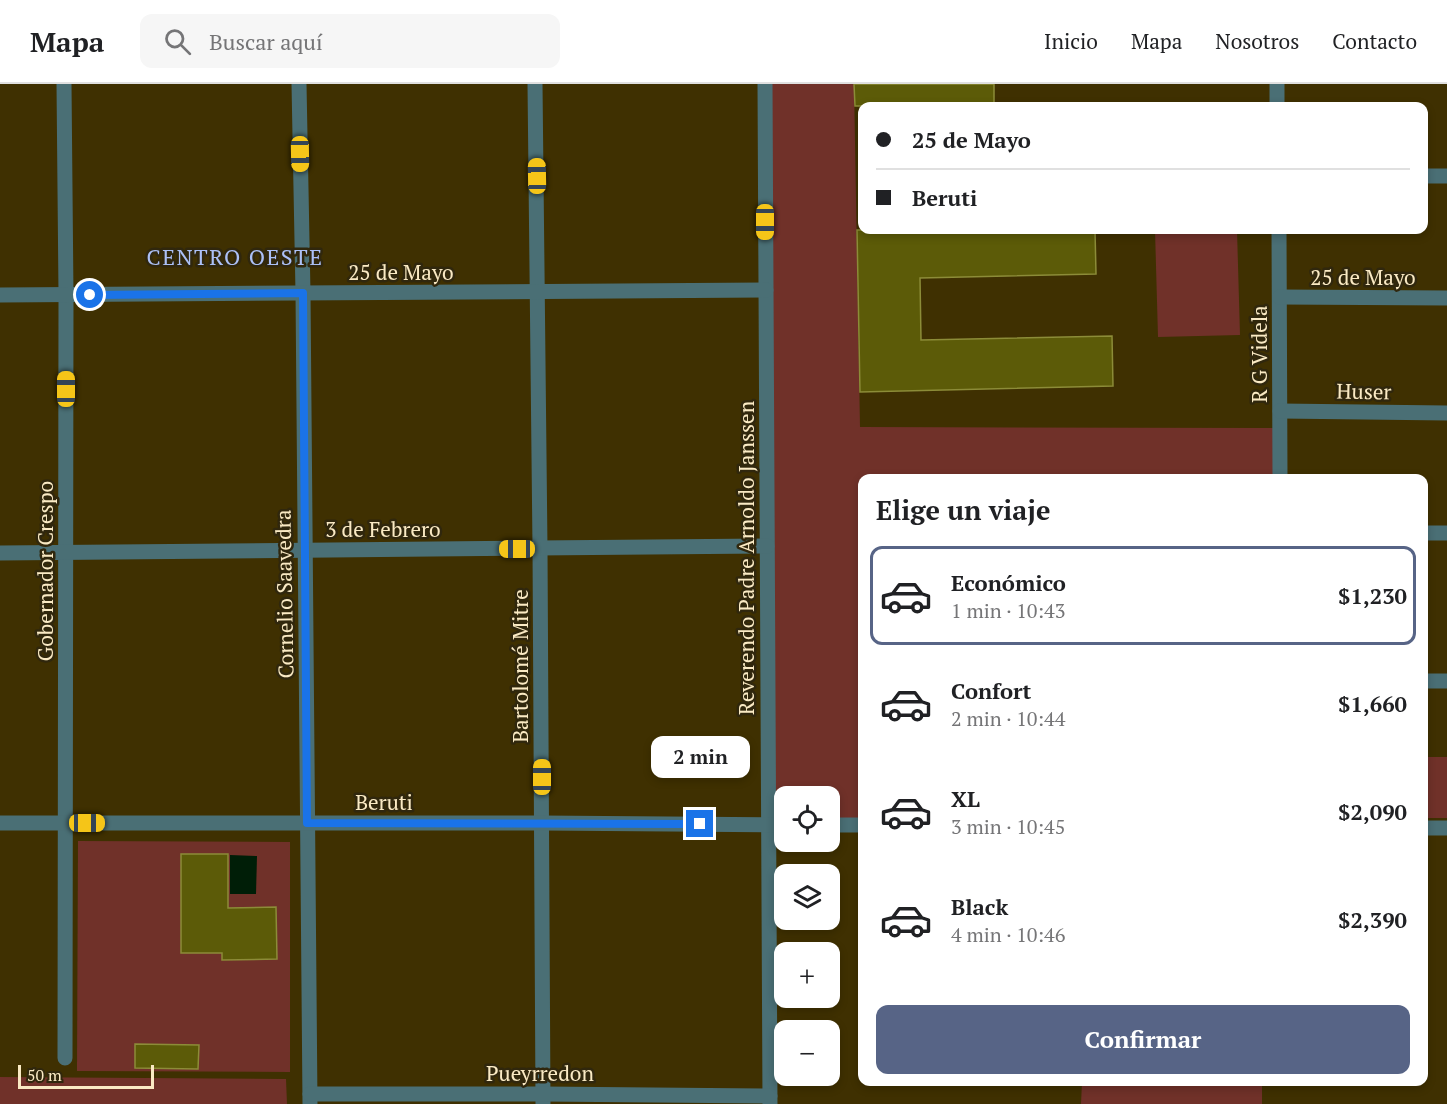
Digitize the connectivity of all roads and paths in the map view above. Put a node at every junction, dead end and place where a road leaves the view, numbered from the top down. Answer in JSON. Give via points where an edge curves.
{"nodes":[{"id":1,"x":64,"y":84,"type":"edge"},
{"id":2,"x":299,"y":84,"type":"edge"},
{"id":3,"x":535,"y":84,"type":"edge"},
{"id":4,"x":765,"y":84,"type":"edge"},
{"id":5,"x":1277,"y":84,"type":"edge"},
{"id":6,"x":1277,"y":102,"type":"edge"},
{"id":7,"x":1428,"y":176,"type":"edge"},
{"id":8,"x":1447,"y":176,"type":"edge"},
{"id":9,"x":1279,"y":234,"type":"edge"},
{"id":10,"x":766,"y":290,"type":"junction"},
{"id":11,"x":538,"y":292,"type":"junction"},
{"id":12,"x":303,"y":293,"type":"junction"},
{"id":13,"x":66,"y":295,"type":"junction"},
{"id":14,"x":0,"y":296,"type":"edge"},
{"id":15,"x":1280,"y":297,"type":"junction"},
{"id":16,"x":1447,"y":298,"type":"edge"},
{"id":17,"x":1280,"y":411,"type":"junction"},
{"id":18,"x":1447,"y":413,"type":"edge"},
{"id":19,"x":1281,"y":474,"type":"edge"},
{"id":20,"x":1428,"y":533,"type":"edge"},
{"id":21,"x":1447,"y":534,"type":"edge"},
{"id":22,"x":767,"y":546,"type":"junction"},
{"id":23,"x":540,"y":548,"type":"junction"},
{"id":24,"x":305,"y":550,"type":"junction"},
{"id":25,"x":66,"y":552,"type":"junction"},
{"id":26,"x":0,"y":553,"type":"edge"},
{"id":27,"x":1428,"y":681,"type":"edge"},
{"id":28,"x":1447,"y":681,"type":"edge"},
{"id":29,"x":0,"y":823,"type":"edge"},
{"id":30,"x":65,"y":823,"type":"junction"},
{"id":31,"x":307,"y":823,"type":"junction"},
{"id":32,"x":542,"y":823,"type":"junction"},
{"id":33,"x":768,"y":825,"type":"junction"},
{"id":34,"x":774,"y":825,"type":"edge"},
{"id":35,"x":840,"y":825,"type":"edge"},
{"id":36,"x":858,"y":825,"type":"edge"},
{"id":37,"x":1428,"y":828,"type":"edge"},
{"id":38,"x":1447,"y":828,"type":"edge"},
{"id":39,"x":65,"y":1058,"type":"dead end"},
{"id":40,"x":310,"y":1099,"type":"edge"},
{"id":41,"x":543,"y":1099,"type":"edge"},
{"id":42,"x":770,"y":1100,"type":"edge"}],
"edges":[{"from":1,"to":13,"type":"street","name":"Gobernador Crespo"},
{"from":2,"to":12,"type":"street","name":"Cornelio Saavedra"},
{"from":3,"to":11,"type":"street","name":"Bartolomé Mitre"},
{"from":4,"to":10,"type":"street","name":"Reverendo Padre Arnoldo Janssen"},
{"from":5,"to":6,"type":"street"},
{"from":7,"to":8,"type":"street"},
{"from":9,"to":15,"type":"street","name":"R G Videla"},
{"from":10,"to":11,"type":"street","name":"25 de Mayo"},
{"from":10,"to":22,"type":"street","name":"Reverendo Padre Arnoldo Janssen"},
{"from":11,"to":12,"type":"street","name":"25 de Mayo"},
{"from":11,"to":23,"type":"street","name":"Bartolomé Mitre"},
{"from":12,"to":13,"type":"street","name":"25 de Mayo"},
{"from":12,"to":24,"type":"street","name":"Cornelio Saavedra"},
{"from":13,"to":14,"type":"street","name":"25 de Mayo"},
{"from":13,"to":25,"type":"street","name":"Gobernador Crespo"},
{"from":15,"to":16,"type":"street","name":"25 de Mayo"},
{"from":15,"to":17,"type":"street","name":"R G Videla"},
{"from":17,"to":18,"type":"street","name":"Huser"},
{"from":17,"to":19,"type":"street","name":"R G Videla"},
{"from":20,"to":21,"type":"street"},
{"from":22,"to":23,"type":"street","name":"3 de Febrero"},
{"from":22,"to":33,"type":"street","name":"Reverendo Padre Arnoldo Janssen"},
{"from":23,"to":24,"type":"street","name":"3 de Febrero"},
{"from":23,"to":32,"type":"street","name":"Bartolomé Mitre"},
{"from":24,"to":25,"type":"street","name":"3 de Febrero"},
{"from":24,"to":31,"type":"street","name":"Cornelio Saavedra"},
{"from":25,"to":26,"type":"street","name":"3 de Febrero"},
{"from":25,"to":30,"type":"street","name":"Gobernador Crespo"},
{"from":27,"to":28,"type":"street"},
{"from":29,"to":30,"type":"street","name":"Beruti"},
{"from":30,"to":31,"type":"street","name":"Beruti"},
{"from":30,"to":39,"type":"street","name":"Gobernador Crespo"},
{"from":31,"to":32,"type":"street","name":"Beruti"},
{"from":31,"to":40,"type":"street","name":"Cornelio Saavedra"},
{"from":32,"to":33,"type":"street","name":"Beruti"},
{"from":32,"to":41,"type":"street","name":"Bartolomé Mitre"},
{"from":33,"to":34,"type":"street","name":"Beruti"},
{"from":33,"to":42,"type":"street","name":"Reverendo Padre Arnoldo Janssen"},
{"from":35,"to":36,"type":"street"},
{"from":37,"to":38,"type":"street"},
{"from":40,"to":41,"type":"street","name":"Pueyrredon"},
{"from":41,"to":42,"type":"street","name":"Pueyrredon"}]}
